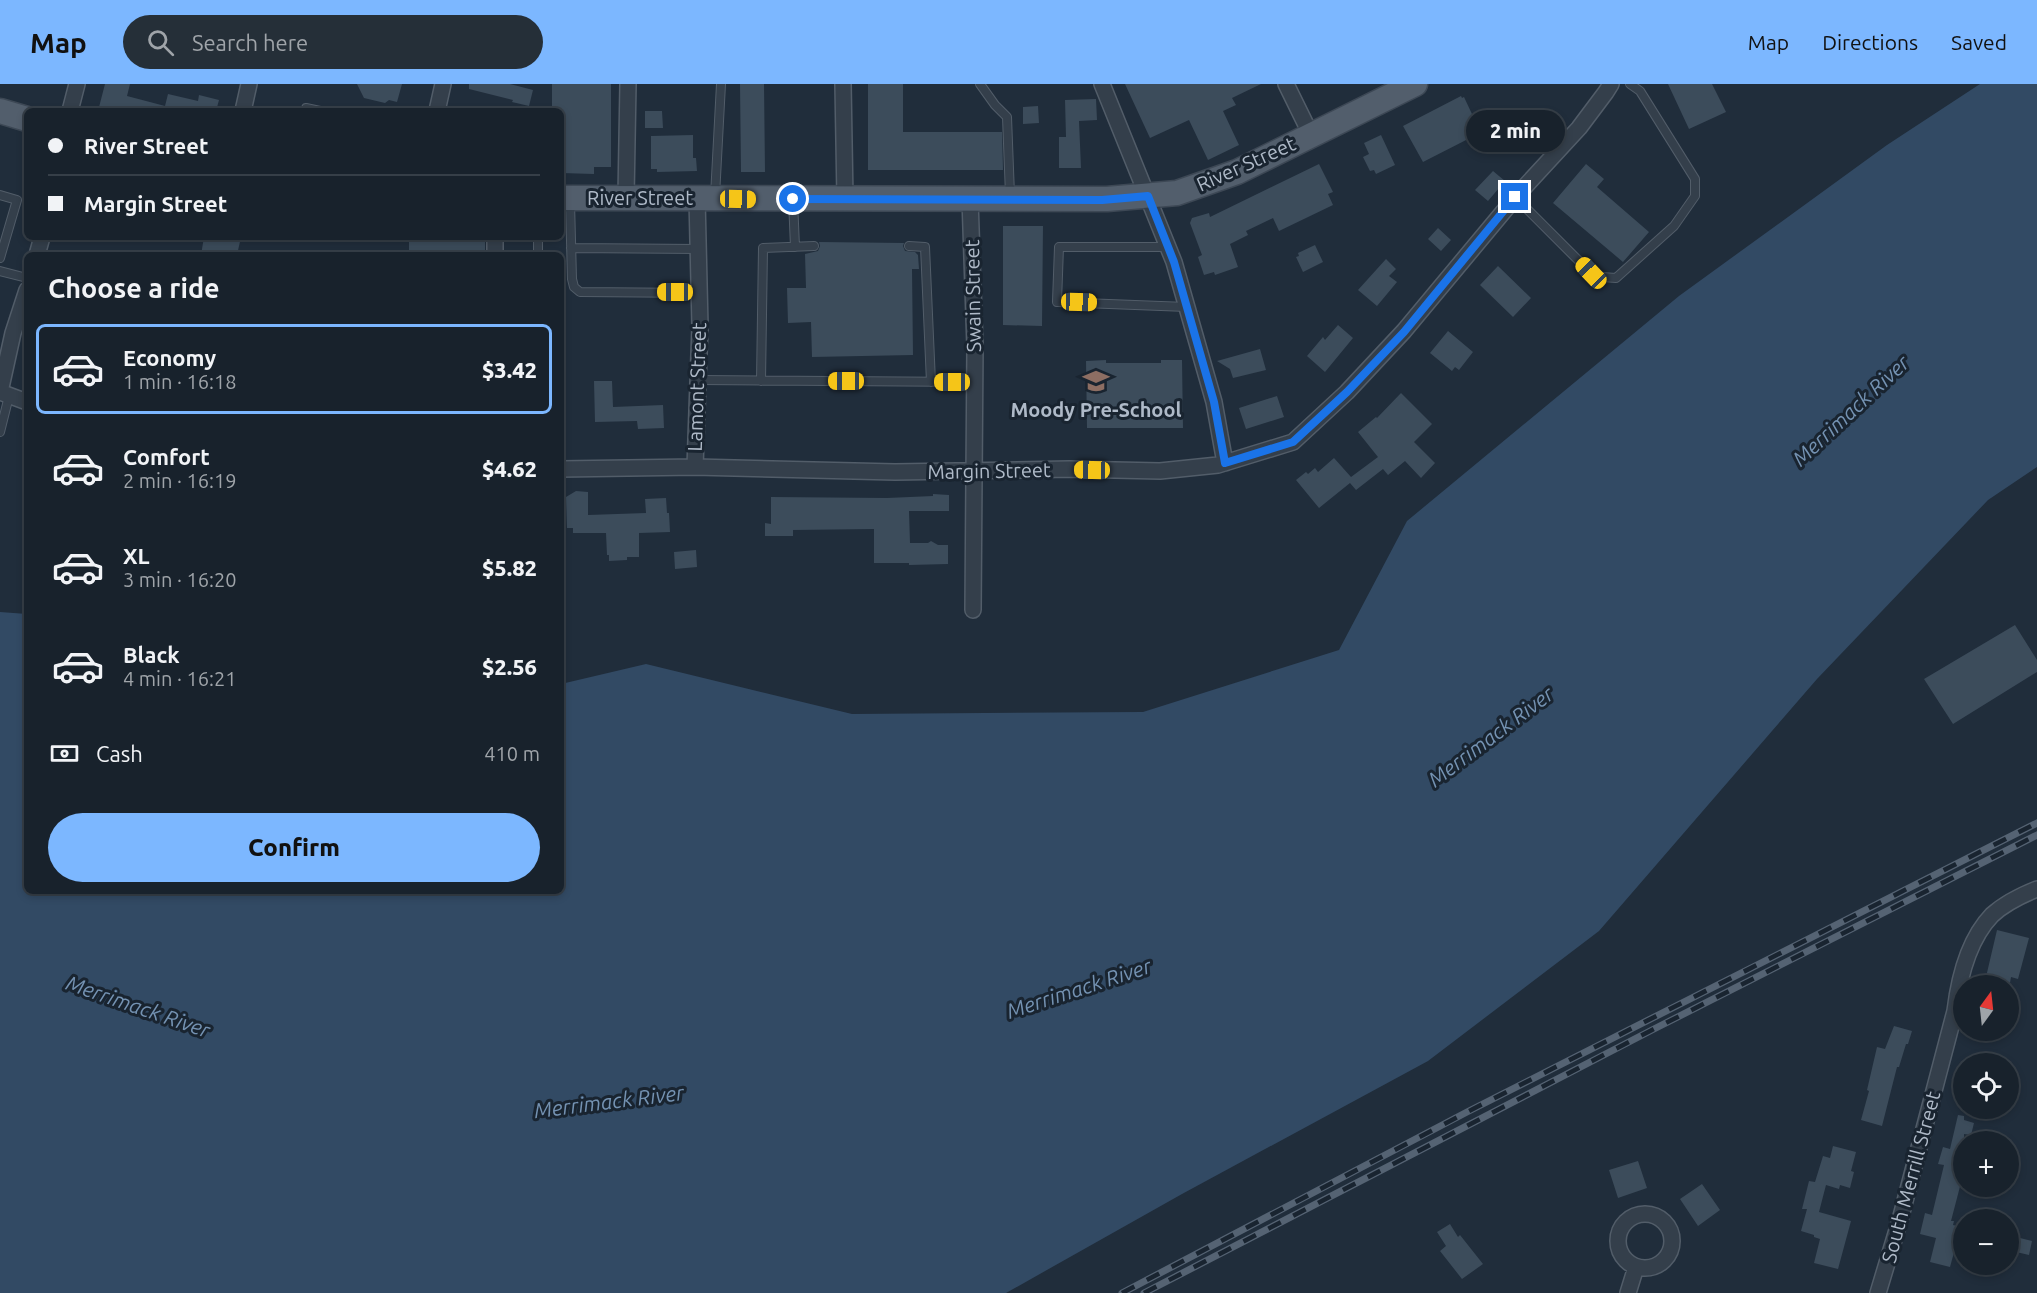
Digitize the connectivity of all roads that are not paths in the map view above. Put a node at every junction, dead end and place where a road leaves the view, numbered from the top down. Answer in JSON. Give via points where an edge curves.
{"nodes":[{"id":1,"x":76,"y":84,"type":"edge"},
{"id":2,"x":249,"y":84,"type":"edge"},
{"id":3,"x":443,"y":84,"type":"edge"},
{"id":4,"x":628,"y":84,"type":"edge"},
{"id":5,"x":721,"y":84,"type":"edge"},
{"id":6,"x":843,"y":84,"type":"edge"},
{"id":7,"x":980,"y":84,"type":"edge"},
{"id":8,"x":1102,"y":84,"type":"edge"},
{"id":9,"x":1286,"y":84,"type":"edge"},
{"id":10,"x":1416,"y":84,"type":"edge"},
{"id":11,"x":1611,"y":84,"type":"edge"},
{"id":12,"x":1630,"y":84,"type":"edge"},
{"id":13,"x":71,"y":108,"type":"edge"},
{"id":14,"x":244,"y":108,"type":"edge"},
{"id":15,"x":438,"y":108,"type":"edge"},
{"id":16,"x":0,"y":111,"type":"edge"},
{"id":17,"x":24,"y":118,"type":"edge"},
{"id":18,"x":1311,"y":135,"type":"junction"},
{"id":19,"x":0,"y":195,"type":"edge"},
{"id":20,"x":1148,"y":196,"type":"junction"},
{"id":21,"x":565,"y":197,"type":"edge"},
{"id":22,"x":626,"y":197,"type":"junction"},
{"id":23,"x":1515,"y":197,"type":"junction"},
{"id":24,"x":706,"y":198,"type":"junction"},
{"id":25,"x":793,"y":199,"type":"junction"},
{"id":26,"x":845,"y":199,"type":"junction"},
{"id":27,"x":970,"y":199,"type":"junction"},
{"id":28,"x":1010,"y":199,"type":"junction"},
{"id":29,"x":814,"y":246,"type":"dead end"},
{"id":30,"x":909,"y":246,"type":"dead end"},
{"id":31,"x":795,"y":247,"type":"junction"},
{"id":32,"x":571,"y":248,"type":"junction"},
{"id":33,"x":1168,"y":248,"type":"junction"},
{"id":34,"x":698,"y":249,"type":"junction"},
{"id":35,"x":0,"y":258,"type":"edge"},
{"id":36,"x":0,"y":271,"type":"edge"},
{"id":37,"x":24,"y":277,"type":"edge"},
{"id":38,"x":699,"y":292,"type":"junction"},
{"id":39,"x":24,"y":299,"type":"edge"},
{"id":40,"x":1187,"y":307,"type":"junction"},
{"id":41,"x":699,"y":380,"type":"junction"},
{"id":42,"x":761,"y":381,"type":"junction"},
{"id":43,"x":931,"y":382,"type":"junction"},
{"id":44,"x":974,"y":382,"type":"junction"},
{"id":45,"x":3,"y":393,"type":"edge"},
{"id":46,"x":24,"y":401,"type":"edge"},
{"id":47,"x":0,"y":432,"type":"edge"},
{"id":48,"x":1225,"y":463,"type":"junction"},
{"id":49,"x":695,"y":467,"type":"junction"},
{"id":50,"x":564,"y":469,"type":"edge"},
{"id":51,"x":974,"y":471,"type":"junction"},
{"id":52,"x":973,"y":610,"type":"dead end"},
{"id":53,"x":2037,"y":889,"type":"edge"},
{"id":54,"x":1636,"y":1267,"type":"dead end"},
{"id":55,"x":1628,"y":1293,"type":"edge"},
{"id":56,"x":1878,"y":1293,"type":"edge"}],
"edges":[{"from":1,"to":13,"type":"street"},
{"from":2,"to":14,"type":"street"},
{"from":3,"to":15,"type":"street"},
{"from":4,"to":22,"type":"street"},
{"from":5,"to":24,"type":"lane"},
{"from":6,"to":26,"type":"street"},
{"from":7,"to":28,"type":"lane","via":[[1007,117]]},
{"from":8,"to":20,"type":"street"},
{"from":9,"to":18,"type":"street"},
{"from":10,"to":18,"type":"main road","name":"River Street"},
{"from":11,"to":23,"type":"street","name":"Margin Street","via":[[1578,128]]},
{"from":12,"to":23,"type":"lane","via":[[1640,91],[1695,179],[1695,196],[1674,226],[1616,278],[1602,277],[1591,273]]},
{"from":16,"to":17,"type":"main road"},
{"from":18,"to":20,"type":"main road","name":"River Street","via":[[1237,172],[1177,193]]},
{"from":19,"to":35,"type":"lane","via":[[17,200]]},
{"from":20,"to":28,"type":"main road","name":"River Street"},
{"from":20,"to":33,"type":"street"},
{"from":21,"to":22,"type":"main road","name":"River Street"},
{"from":21,"to":32,"type":"lane"},
{"from":22,"to":24,"type":"main road","name":"River Street"},
{"from":23,"to":48,"type":"street","name":"Margin Street","via":[[1404,332],[1293,442]]},
{"from":24,"to":25,"type":"main road","name":"River Street"},
{"from":24,"to":34,"type":"street","name":"Lamont Street"},
{"from":25,"to":26,"type":"main road","name":"River Street"},
{"from":25,"to":31,"type":"lane"},
{"from":26,"to":27,"type":"main road","name":"River Street"},
{"from":27,"to":28,"type":"main road","name":"River Street"},
{"from":27,"to":44,"type":"street","name":"Swain Street"},
{"from":29,"to":31,"type":"lane"},
{"from":30,"to":43,"type":"lane","via":[[925,247]]},
{"from":31,"to":42,"type":"lane","via":[[763,248]]},
{"from":32,"to":34,"type":"lane"},
{"from":32,"to":38,"type":"lane","via":[[572,279],[580,292]]},
{"from":33,"to":40,"type":"street"},
{"from":33,"to":40,"type":"lane","via":[[1059,247],[1057,302]]},
{"from":34,"to":38,"type":"street","name":"Lamont Street"},
{"from":36,"to":37,"type":"lane"},
{"from":38,"to":41,"type":"street","name":"Lamont Street"},
{"from":39,"to":45,"type":"street","via":[[13,333]]},
{"from":40,"to":48,"type":"street","via":[[1214,402]]},
{"from":41,"to":42,"type":"lane"},
{"from":41,"to":49,"type":"street","name":"Lamont Street"},
{"from":42,"to":43,"type":"lane"},
{"from":43,"to":44,"type":"lane"},
{"from":44,"to":51,"type":"street","name":"Swain Street"},
{"from":45,"to":46,"type":"street"},
{"from":45,"to":47,"type":"lane"},
{"from":48,"to":51,"type":"street","name":"Margin Street","via":[[1160,471]]},
{"from":49,"to":50,"type":"street","name":"Margin Street"},
{"from":49,"to":51,"type":"street","name":"Margin Street"},
{"from":51,"to":52,"type":"street","name":"Swain Street"},
{"from":53,"to":56,"type":"street","name":"South Merrill Street","via":[[1994,914],[1967,957],[1953,1022]]},
{"from":54,"to":55,"type":"street"}]}
